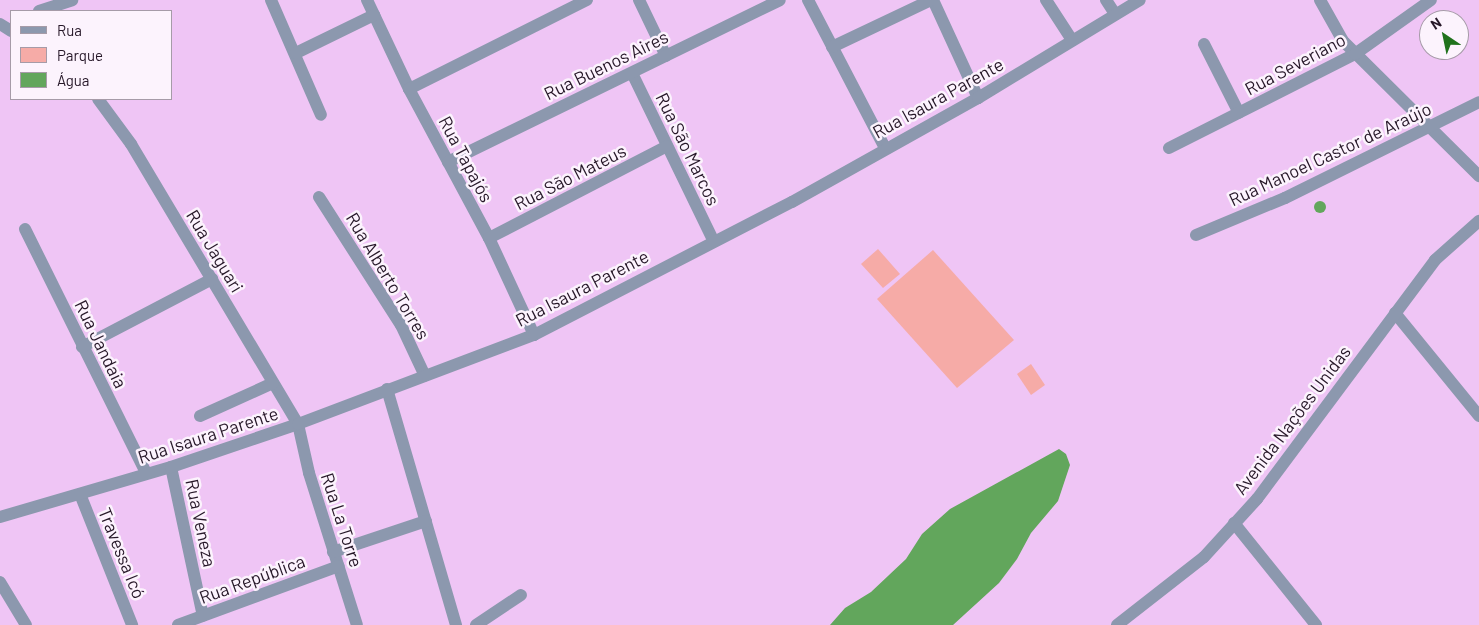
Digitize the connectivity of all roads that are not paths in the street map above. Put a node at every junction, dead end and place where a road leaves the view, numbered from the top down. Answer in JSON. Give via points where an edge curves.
{"nodes":[{"id":1,"x":72,"y":0,"type":"edge"},
{"id":2,"x":271,"y":0,"type":"edge"},
{"id":3,"x":367,"y":0,"type":"edge"},
{"id":4,"x":588,"y":0,"type":"edge"},
{"id":5,"x":639,"y":0,"type":"edge"},
{"id":6,"x":780,"y":0,"type":"edge"},
{"id":7,"x":808,"y":0,"type":"edge"},
{"id":8,"x":932,"y":0,"type":"edge"},
{"id":9,"x":1046,"y":0,"type":"edge"},
{"id":10,"x":1106,"y":0,"type":"edge"},
{"id":11,"x":1140,"y":0,"type":"edge"},
{"id":12,"x":1320,"y":0,"type":"edge"},
{"id":13,"x":1431,"y":0,"type":"edge"},
{"id":14,"x":43,"y":10,"type":"edge"},
{"id":15,"x":374,"y":14,"type":"junction"},
{"id":16,"x":1115,"y":14,"type":"junction"},
{"id":17,"x":1072,"y":40,"type":"junction"},
{"id":18,"x":1204,"y":44,"type":"dead end"},
{"id":19,"x":832,"y":47,"type":"junction"},
{"id":20,"x":296,"y":54,"type":"junction"},
{"id":21,"x":1355,"y":54,"type":"junction"},
{"id":22,"x":666,"y":56,"type":"junction"},
{"id":23,"x":632,"y":73,"type":"junction"},
{"id":24,"x":408,"y":89,"type":"junction"},
{"id":25,"x":978,"y":98,"type":"junction"},
{"id":26,"x":99,"y":100,"type":"edge"},
{"id":27,"x":1479,"y":102,"type":"edge"},
{"id":28,"x":1239,"y":114,"type":"junction"},
{"id":29,"x":321,"y":115,"type":"dead end"},
{"id":30,"x":1430,"y":127,"type":"junction"},
{"id":31,"x":667,"y":146,"type":"junction"},
{"id":32,"x":885,"y":148,"type":"junction"},
{"id":33,"x":1169,"y":148,"type":"dead end"},
{"id":34,"x":448,"y":162,"type":"junction"},
{"id":35,"x":1479,"y":176,"type":"edge"},
{"id":36,"x":319,"y":197,"type":"dead end"},
{"id":37,"x":1479,"y":221,"type":"edge"},
{"id":38,"x":25,"y":229,"type":"dead end"},
{"id":39,"x":1196,"y":235,"type":"dead end"},
{"id":40,"x":489,"y":238,"type":"junction"},
{"id":41,"x":713,"y":240,"type":"junction"},
{"id":42,"x":212,"y":279,"type":"junction"},
{"id":43,"x":1395,"y":313,"type":"junction"},
{"id":44,"x":534,"y":334,"type":"junction"},
{"id":45,"x":82,"y":347,"type":"junction"},
{"id":46,"x":425,"y":376,"type":"junction"},
{"id":47,"x":273,"y":383,"type":"junction"},
{"id":48,"x":387,"y":389,"type":"junction"},
{"id":49,"x":200,"y":416,"type":"dead end"},
{"id":50,"x":1479,"y":416,"type":"edge"},
{"id":51,"x":298,"y":424,"type":"junction"},
{"id":52,"x":171,"y":467,"type":"junction"},
{"id":53,"x":146,"y":473,"type":"junction"},
{"id":54,"x":80,"y":494,"type":"junction"},
{"id":55,"x":0,"y":517,"type":"edge"},
{"id":56,"x":426,"y":521,"type":"junction"},
{"id":57,"x":1234,"y":522,"type":"junction"},
{"id":58,"x":333,"y":552,"type":"junction"},
{"id":59,"x":339,"y":566,"type":"junction"},
{"id":60,"x":0,"y":582,"type":"edge"},
{"id":61,"x":521,"y":595,"type":"dead end"},
{"id":62,"x":202,"y":616,"type":"junction"},
{"id":63,"x":26,"y":625,"type":"edge"},
{"id":64,"x":132,"y":625,"type":"edge"},
{"id":65,"x":178,"y":625,"type":"edge"},
{"id":66,"x":357,"y":625,"type":"edge"},
{"id":67,"x":456,"y":625,"type":"edge"},
{"id":68,"x":476,"y":625,"type":"edge"},
{"id":69,"x":1117,"y":625,"type":"edge"},
{"id":70,"x":1316,"y":625,"type":"edge"}],
"edges":[{"from":1,"to":14,"type":"street"},
{"from":2,"to":20,"type":"street"},
{"from":3,"to":15,"type":"street","name":"Rua Tapajós"},
{"from":4,"to":24,"type":"street"},
{"from":5,"to":22,"type":"street"},
{"from":6,"to":22,"type":"street","name":"Rua Buenos Aires"},
{"from":7,"to":19,"type":"street"},
{"from":8,"to":19,"type":"street"},
{"from":8,"to":25,"type":"street"},
{"from":9,"to":17,"type":"street"},
{"from":10,"to":16,"type":"street"},
{"from":11,"to":16,"type":"street","name":"Rua Isaura Parente"},
{"from":12,"to":21,"type":"street","via":[[1343,41]]},
{"from":13,"to":21,"type":"street","name":"Rua Severiano"},
{"from":15,"to":20,"type":"street"},
{"from":15,"to":24,"type":"street","name":"Rua Tapajós"},
{"from":16,"to":17,"type":"street","name":"Rua Isaura Parente"},
{"from":17,"to":25,"type":"street","name":"Rua Isaura Parente"},
{"from":18,"to":28,"type":"street"},
{"from":19,"to":32,"type":"street"},
{"from":20,"to":29,"type":"street"},
{"from":21,"to":28,"type":"street","name":"Rua Severiano"},
{"from":21,"to":30,"type":"street"},
{"from":22,"to":23,"type":"street","name":"Rua Buenos Aires"},
{"from":23,"to":31,"type":"street","name":"Rua São Marcos"},
{"from":23,"to":34,"type":"street","name":"Rua Buenos Aires"},
{"from":24,"to":34,"type":"street","name":"Rua Tapajós"},
{"from":25,"to":32,"type":"street","name":"Rua Isaura Parente"},
{"from":26,"to":42,"type":"street","name":"Rua Jaguari","via":[[131,144]]},
{"from":27,"to":30,"type":"street","name":"Rua Manoel Castor de Araújo"},
{"from":28,"to":33,"type":"street","name":"Rua Severiano"},
{"from":30,"to":35,"type":"street"},
{"from":30,"to":39,"type":"street","name":"Rua Manoel Castor de Araújo","via":[[1285,198]]},
{"from":31,"to":40,"type":"street","name":"Rua São Mateus"},
{"from":31,"to":41,"type":"street","name":"Rua São Marcos"},
{"from":32,"to":41,"type":"street","name":"Rua Isaura Parente","via":[[792,202]]},
{"from":34,"to":40,"type":"street","name":"Rua Tapajós"},
{"from":36,"to":46,"type":"street","name":"Rua Alberto Torres","via":[[400,325]]},
{"from":37,"to":43,"type":"street","name":"Avenida Nações Unidas","via":[[1435,260]]},
{"from":38,"to":45,"type":"street","name":"Rua Jandaia"},
{"from":40,"to":44,"type":"street","name":"Rua Tapajós"},
{"from":41,"to":44,"type":"street","name":"Rua Isaura Parente"},
{"from":42,"to":45,"type":"street"},
{"from":42,"to":47,"type":"street","name":"Rua Jaguari"},
{"from":43,"to":50,"type":"street"},
{"from":43,"to":57,"type":"street","name":"Avenida Nações Unidas","via":[[1257,499]]},
{"from":44,"to":46,"type":"street","name":"Rua Isaura Parente"},
{"from":45,"to":53,"type":"street","name":"Rua Jandaia"},
{"from":46,"to":48,"type":"street","name":"Rua Isaura Parente"},
{"from":47,"to":49,"type":"street"},
{"from":47,"to":51,"type":"street","name":"Rua Jaguari"},
{"from":48,"to":51,"type":"street","name":"Rua Isaura Parente"},
{"from":48,"to":56,"type":"street"},
{"from":51,"to":52,"type":"street","name":"Rua Isaura Parente"},
{"from":51,"to":58,"type":"street","name":"Rua La Torre"},
{"from":52,"to":53,"type":"street","name":"Rua Isaura Parente"},
{"from":52,"to":62,"type":"street","name":"Rua Veneza"},
{"from":53,"to":54,"type":"street","name":"Rua Isaura Parente"},
{"from":54,"to":55,"type":"street","name":"Rua Isaura Parente"},
{"from":54,"to":64,"type":"street","name":"Travessa Icó"},
{"from":56,"to":58,"type":"street"},
{"from":56,"to":67,"type":"street"},
{"from":57,"to":69,"type":"street","name":"Avenida Nações Unidas","via":[[1204,557]]},
{"from":57,"to":70,"type":"street"},
{"from":58,"to":59,"type":"street","name":"Rua La Torre"},
{"from":59,"to":62,"type":"street","name":"Rua República"},
{"from":59,"to":66,"type":"street","name":"Rua La Torre"},
{"from":60,"to":63,"type":"street"},
{"from":61,"to":68,"type":"street"},
{"from":62,"to":65,"type":"street","name":"Rua República"}]}
